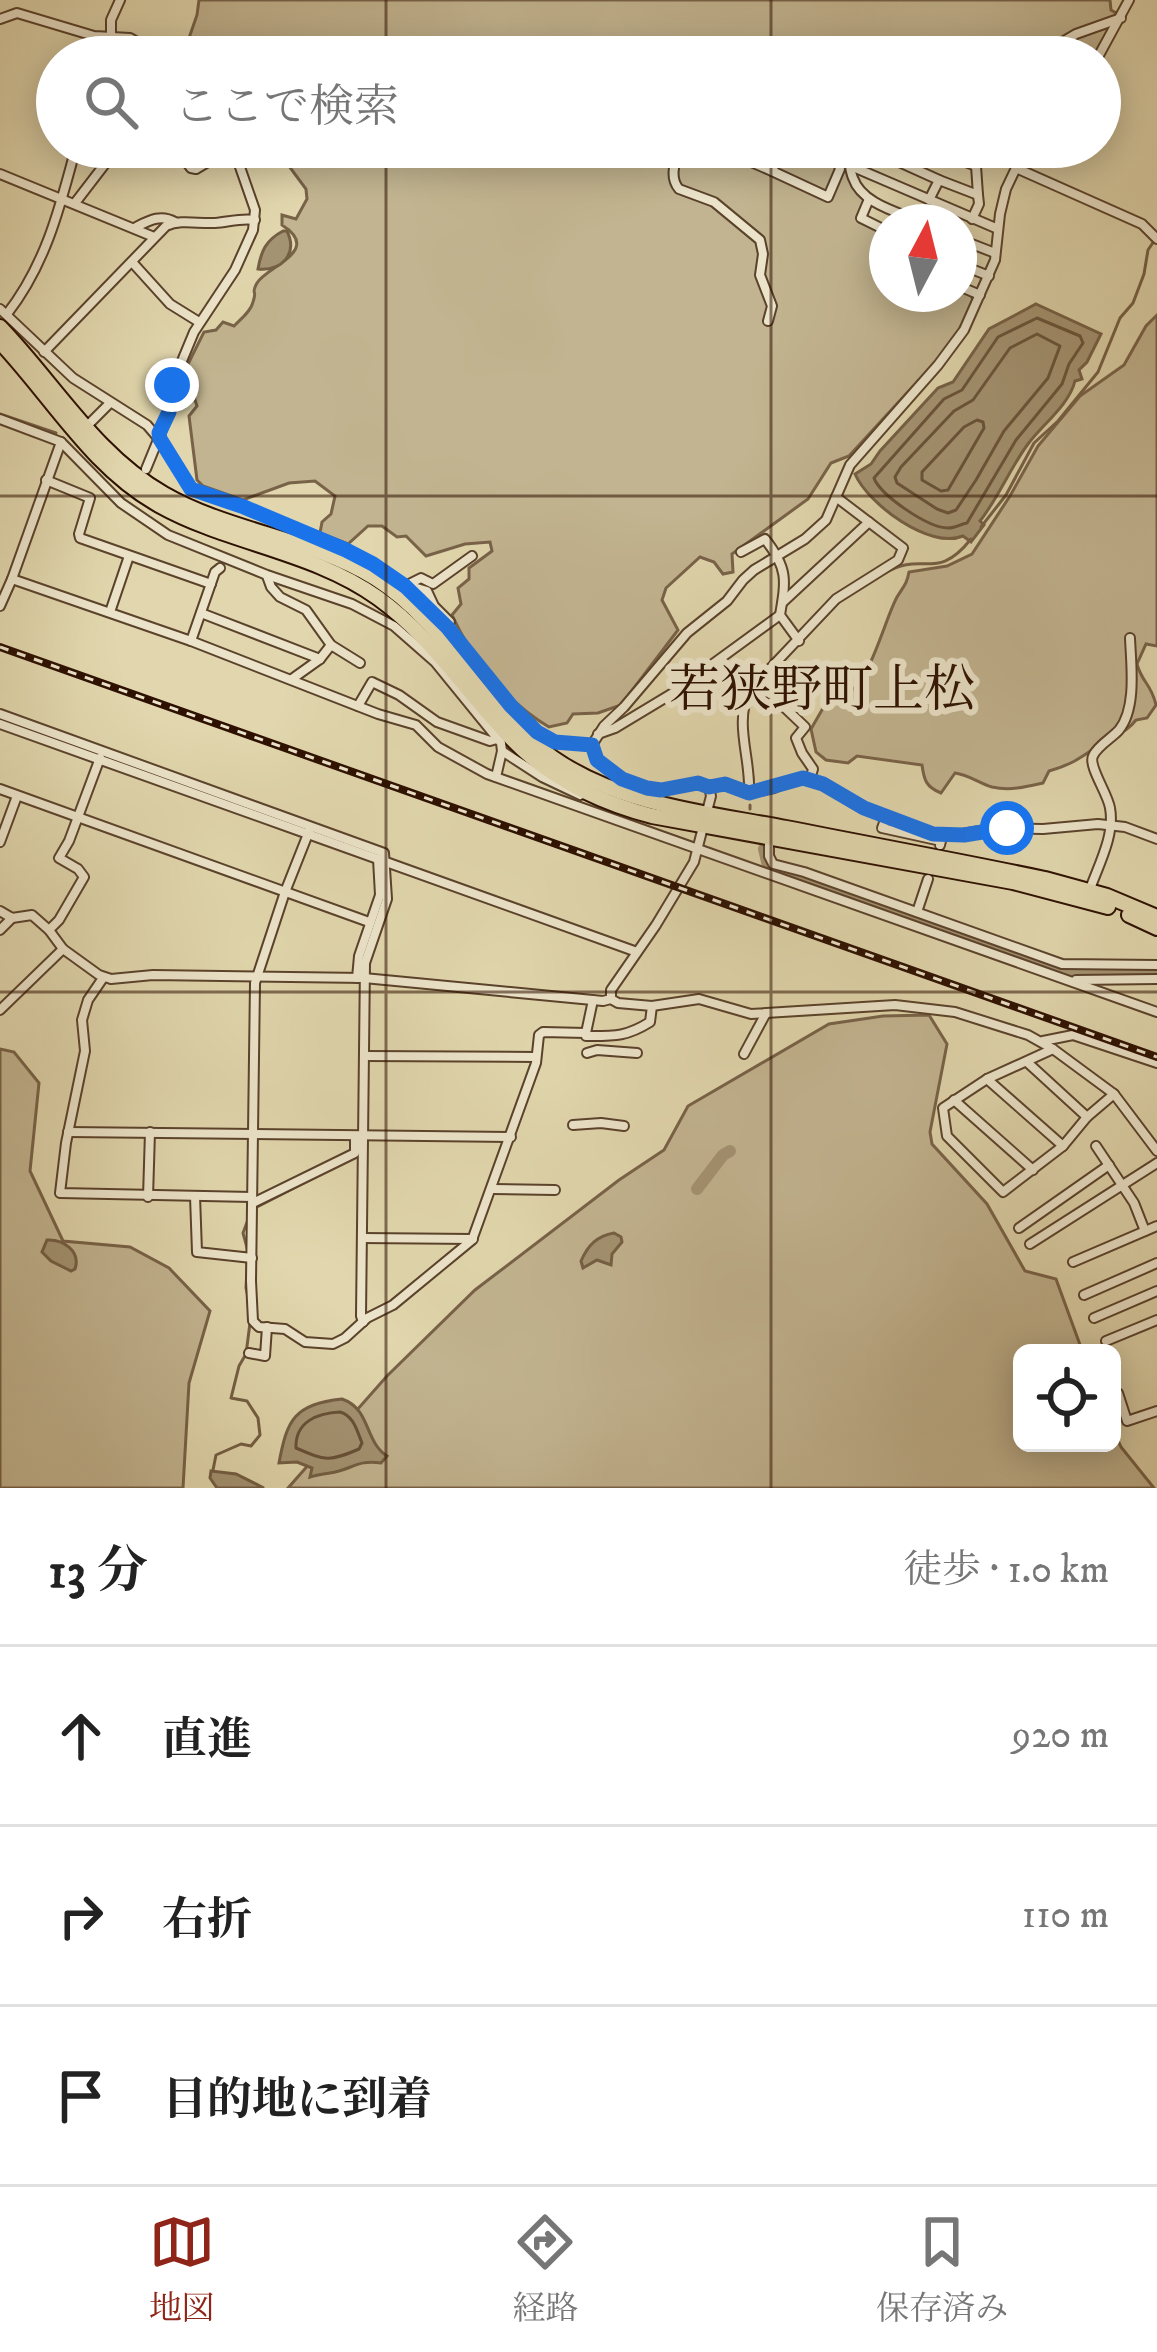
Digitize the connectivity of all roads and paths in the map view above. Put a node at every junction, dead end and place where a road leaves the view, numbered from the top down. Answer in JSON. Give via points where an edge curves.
{"nodes":[{"id":1,"x":120,"y":0,"type":"edge"},
{"id":2,"x":1129,"y":0,"type":"edge"},
{"id":3,"x":1121,"y":18,"type":"junction"},
{"id":4,"x":0,"y":19,"type":"edge"},
{"id":5,"x":94,"y":36,"type":"edge"},
{"id":6,"x":110,"y":36,"type":"edge"},
{"id":7,"x":1073,"y":36,"type":"edge"},
{"id":8,"x":1110,"y":36,"type":"edge"},
{"id":9,"x":71,"y":168,"type":"edge"},
{"id":10,"x":102,"y":168,"type":"edge"},
{"id":11,"x":240,"y":168,"type":"edge"},
{"id":12,"x":675,"y":168,"type":"edge"},
{"id":13,"x":767,"y":168,"type":"edge"},
{"id":14,"x":840,"y":168,"type":"edge"},
{"id":15,"x":851,"y":168,"type":"edge"},
{"id":16,"x":856,"y":168,"type":"edge"},
{"id":17,"x":912,"y":168,"type":"edge"},
{"id":18,"x":976,"y":168,"type":"edge"},
{"id":19,"x":1016,"y":168,"type":"joint"},
{"id":20,"x":772,"y":170,"type":"joint"},
{"id":21,"x":0,"y":174,"type":"edge"},
{"id":22,"x":939,"y":180,"type":"junction"},
{"id":23,"x":977,"y":196,"type":"junction"},
{"id":24,"x":64,"y":199,"type":"junction"},
{"id":25,"x":869,"y":200,"type":"junction"},
{"id":26,"x":929,"y":200,"type":"junction"},
{"id":27,"x":75,"y":203,"type":"junction"},
{"id":28,"x":878,"y":204,"type":"edge"},
{"id":29,"x":938,"y":204,"type":"edge"},
{"id":30,"x":977,"y":208,"type":"edge"},
{"id":31,"x":255,"y":220,"type":"junction"},
{"id":32,"x":175,"y":221,"type":"junction"},
{"id":33,"x":977,"y":221,"type":"edge"},
{"id":34,"x":869,"y":222,"type":"edge"},
{"id":35,"x":134,"y":227,"type":"junction"},
{"id":36,"x":998,"y":229,"type":"junction"},
{"id":37,"x":154,"y":237,"type":"junction"},
{"id":38,"x":1156,"y":237,"type":"edge"},
{"id":39,"x":977,"y":246,"type":"edge"},
{"id":40,"x":995,"y":254,"type":"junction"},
{"id":41,"x":132,"y":262,"type":"junction"},
{"id":42,"x":977,"y":271,"type":"edge"},
{"id":43,"x":989,"y":277,"type":"junction"},
{"id":44,"x":977,"y":294,"type":"edge"},
{"id":45,"x":980,"y":295,"type":"junction"},
{"id":46,"x":2,"y":317,"type":"edge"},
{"id":47,"x":768,"y":320,"type":"dead end"},
{"id":48,"x":199,"y":322,"type":"junction"},
{"id":49,"x":0,"y":343,"type":"edge"},
{"id":50,"x":44,"y":352,"type":"junction"},
{"id":51,"x":110,"y":403,"type":"junction"},
{"id":52,"x":0,"y":418,"type":"edge"},
{"id":53,"x":86,"y":427,"type":"junction"},
{"id":54,"x":160,"y":439,"type":"junction"},
{"id":55,"x":61,"y":442,"type":"junction"},
{"id":56,"x":146,"y":469,"type":"dead end"},
{"id":57,"x":46,"y":480,"type":"junction"},
{"id":58,"x":836,"y":496,"type":"junction"},
{"id":59,"x":136,"y":499,"type":"dead end"},
{"id":60,"x":130,"y":510,"type":"junction"},
{"id":61,"x":868,"y":522,"type":"junction"},
{"id":62,"x":741,"y":552,"type":"dead end"},
{"id":63,"x":129,"y":556,"type":"junction"},
{"id":64,"x":472,"y":556,"type":"dead end"},
{"id":65,"x":778,"y":556,"type":"junction"},
{"id":66,"x":220,"y":568,"type":"dead end"},
{"id":67,"x":267,"y":575,"type":"junction"},
{"id":68,"x":12,"y":579,"type":"junction"},
{"id":69,"x":211,"y":584,"type":"junction"},
{"id":70,"x":409,"y":588,"type":"junction"},
{"id":71,"x":783,"y":602,"type":"junction"},
{"id":72,"x":0,"y":606,"type":"edge"},
{"id":73,"x":110,"y":612,"type":"junction"},
{"id":74,"x":201,"y":613,"type":"junction"},
{"id":75,"x":780,"y":615,"type":"junction"},
{"id":76,"x":1130,"y":638,"type":"dead end"},
{"id":77,"x":191,"y":641,"type":"junction"},
{"id":78,"x":799,"y":641,"type":"junction"},
{"id":79,"x":331,"y":645,"type":"junction"},
{"id":80,"x":320,"y":659,"type":"junction"},
{"id":81,"x":361,"y":663,"type":"dead end"},
{"id":82,"x":291,"y":680,"type":"junction"},
{"id":83,"x":761,"y":684,"type":"junction"},
{"id":84,"x":358,"y":706,"type":"junction"},
{"id":85,"x":0,"y":714,"type":"edge"},
{"id":86,"x":0,"y":724,"type":"edge"},
{"id":87,"x":598,"y":734,"type":"junction"},
{"id":88,"x":497,"y":739,"type":"junction"},
{"id":89,"x":592,"y":745,"type":"junction"},
{"id":90,"x":502,"y":751,"type":"junction"},
{"id":91,"x":100,"y":755,"type":"junction"},
{"id":92,"x":496,"y":777,"type":"junction"},
{"id":93,"x":810,"y":780,"type":"junction"},
{"id":94,"x":709,"y":787,"type":"junction"},
{"id":95,"x":0,"y":790,"type":"edge"},
{"id":96,"x":749,"y":793,"type":"junction"},
{"id":97,"x":16,"y":796,"type":"junction"},
{"id":98,"x":599,"y":799,"type":"junction"},
{"id":99,"x":886,"y":817,"type":"junction"},
{"id":100,"x":78,"y":818,"type":"junction"},
{"id":101,"x":706,"y":819,"type":"junction"},
{"id":102,"x":1110,"y":826,"type":"junction"},
{"id":103,"x":309,"y":831,"type":"junction"},
{"id":104,"x":951,"y":836,"type":"junction"},
{"id":105,"x":1157,"y":838,"type":"edge"},
{"id":106,"x":0,"y":842,"type":"edge"},
{"id":107,"x":769,"y":845,"type":"dead end"},
{"id":108,"x":699,"y":849,"type":"junction"},
{"id":109,"x":944,"y":852,"type":"junction"},
{"id":110,"x":382,"y":861,"type":"junction"},
{"id":111,"x":803,"y":873,"type":"junction"},
{"id":112,"x":928,"y":879,"type":"dead end"},
{"id":113,"x":799,"y":885,"type":"junction"},
{"id":114,"x":1090,"y":890,"type":"junction"},
{"id":115,"x":285,"y":892,"type":"junction"},
{"id":116,"x":0,"y":911,"type":"edge"},
{"id":117,"x":916,"y":912,"type":"junction"},
{"id":118,"x":1157,"y":917,"type":"edge"},
{"id":119,"x":12,"y":918,"type":"junction"},
{"id":120,"x":369,"y":922,"type":"junction"},
{"id":121,"x":1157,"y":928,"type":"edge"},
{"id":122,"x":0,"y":929,"type":"edge"},
{"id":123,"x":49,"y":930,"type":"junction"},
{"id":124,"x":63,"y":949,"type":"junction"},
{"id":125,"x":637,"y":952,"type":"junction"},
{"id":126,"x":1077,"y":964,"type":"junction"},
{"id":127,"x":1157,"y":965,"type":"edge"},
{"id":128,"x":256,"y":977,"type":"junction"},
{"id":129,"x":104,"y":978,"type":"junction"},
{"id":130,"x":361,"y":978,"type":"junction"},
{"id":131,"x":1157,"y":979,"type":"edge"},
{"id":132,"x":1073,"y":980,"type":"junction"},
{"id":133,"x":611,"y":999,"type":"junction"},
{"id":134,"x":593,"y":1000,"type":"junction"},
{"id":135,"x":652,"y":1006,"type":"junction"},
{"id":136,"x":0,"y":1010,"type":"edge"},
{"id":137,"x":1157,"y":1012,"type":"edge"},
{"id":138,"x":765,"y":1015,"type":"junction"},
{"id":139,"x":586,"y":1035,"type":"junction"},
{"id":140,"x":1042,"y":1042,"type":"junction"},
{"id":141,"x":1053,"y":1049,"type":"junction"},
{"id":142,"x":637,"y":1053,"type":"dead end"},
{"id":143,"x":744,"y":1054,"type":"dead end"},
{"id":144,"x":364,"y":1056,"type":"junction"},
{"id":145,"x":537,"y":1057,"type":"junction"},
{"id":146,"x":1027,"y":1062,"type":"junction"},
{"id":147,"x":1157,"y":1064,"type":"edge"},
{"id":148,"x":988,"y":1079,"type":"junction"},
{"id":149,"x":1114,"y":1094,"type":"junction"},
{"id":150,"x":953,"y":1100,"type":"junction"},
{"id":151,"x":1087,"y":1118,"type":"junction"},
{"id":152,"x":572,"y":1125,"type":"dead end"},
{"id":153,"x":624,"y":1126,"type":"dead end"},
{"id":154,"x":68,"y":1132,"type":"junction"},
{"id":155,"x":149,"y":1132,"type":"junction"},
{"id":156,"x":254,"y":1134,"type":"junction"},
{"id":157,"x":359,"y":1135,"type":"junction"},
{"id":158,"x":511,"y":1137,"type":"junction"},
{"id":159,"x":1152,"y":1138,"type":"edge"},
{"id":160,"x":1096,"y":1145,"type":"dead end"},
{"id":161,"x":1063,"y":1146,"type":"junction"},
{"id":162,"x":1157,"y":1151,"type":"edge"},
{"id":163,"x":1157,"y":1163,"type":"edge"},
{"id":164,"x":1109,"y":1165,"type":"junction"},
{"id":165,"x":1034,"y":1170,"type":"junction"},
{"id":166,"x":1124,"y":1186,"type":"junction"},
{"id":167,"x":493,"y":1189,"type":"junction"},
{"id":168,"x":556,"y":1190,"type":"dead end"},
{"id":169,"x":1003,"y":1192,"type":"junction"},
{"id":170,"x":148,"y":1196,"type":"junction"},
{"id":171,"x":195,"y":1196,"type":"junction"},
{"id":172,"x":253,"y":1200,"type":"junction"},
{"id":173,"x":1011,"y":1202,"type":"dead end"},
{"id":174,"x":1157,"y":1226,"type":"edge"},
{"id":175,"x":1019,"y":1228,"type":"dead end"},
{"id":176,"x":1145,"y":1231,"type":"junction"},
{"id":177,"x":362,"y":1238,"type":"junction"},
{"id":178,"x":473,"y":1239,"type":"junction"},
{"id":179,"x":1030,"y":1244,"type":"dead end"},
{"id":180,"x":249,"y":1258,"type":"junction"},
{"id":181,"x":1073,"y":1262,"type":"dead end"},
{"id":182,"x":1157,"y":1263,"type":"edge"},
{"id":183,"x":1157,"y":1292,"type":"edge"},
{"id":184,"x":1084,"y":1295,"type":"dead end"},
{"id":185,"x":1094,"y":1318,"type":"dead end"},
{"id":186,"x":1157,"y":1320,"type":"edge"},
{"id":187,"x":363,"y":1322,"type":"junction"},
{"id":188,"x":267,"y":1327,"type":"junction"},
{"id":189,"x":1106,"y":1341,"type":"dead end"},
{"id":190,"x":249,"y":1353,"type":"dead end"},
{"id":191,"x":1121,"y":1403,"type":"edge"},
{"id":192,"x":1157,"y":1411,"type":"edge"}],
"edges":[{"from":1,"to":6,"type":"street"},
{"from":2,"to":3,"type":"street"},
{"from":3,"to":7,"type":"street"},
{"from":3,"to":8,"type":"street"},
{"from":4,"to":5,"type":"street","via":[[17,13]]},
{"from":9,"to":24,"type":"street"},
{"from":10,"to":27,"type":"street"},
{"from":11,"to":31,"type":"street"},
{"from":12,"to":47,"type":"street","via":[[680,189],[714,202],[760,240]]},
{"from":13,"to":20,"type":"street"},
{"from":14,"to":20,"type":"street","via":[[829,197]]},
{"from":15,"to":25,"type":"street"},
{"from":16,"to":26,"type":"street"},
{"from":17,"to":22,"type":"street"},
{"from":18,"to":23,"type":"street"},
{"from":19,"to":36,"type":"street"},
{"from":19,"to":38,"type":"street"},
{"from":21,"to":24,"type":"street"},
{"from":22,"to":23,"type":"street"},
{"from":22,"to":26,"type":"street"},
{"from":23,"to":30,"type":"street"},
{"from":24,"to":27,"type":"street"},
{"from":24,"to":46,"type":"street","via":[[38,266]]},
{"from":25,"to":28,"type":"street"},
{"from":25,"to":34,"type":"street","via":[[861,218]]},
{"from":26,"to":29,"type":"street"},
{"from":27,"to":35,"type":"street"},
{"from":31,"to":32,"type":"street"},
{"from":31,"to":48,"type":"street","via":[[235,270]]},
{"from":32,"to":35,"type":"street"},
{"from":32,"to":37,"type":"street"},
{"from":33,"to":36,"type":"street"},
{"from":35,"to":37,"type":"street"},
{"from":36,"to":40,"type":"street"},
{"from":37,"to":41,"type":"street"},
{"from":39,"to":40,"type":"street"},
{"from":40,"to":43,"type":"street"},
{"from":41,"to":48,"type":"street"},
{"from":41,"to":50,"type":"street"},
{"from":42,"to":43,"type":"street"},
{"from":43,"to":45,"type":"street"},
{"from":44,"to":45,"type":"street"},
{"from":45,"to":58,"type":"street","via":[[952,347],[850,465]]},
{"from":46,"to":50,"type":"street"},
{"from":46,"to":53,"type":"highway"},
{"from":48,"to":54,"type":"street"},
{"from":49,"to":98,"type":"highway","via":[[83,440],[147,498],[364,588],[437,651],[511,739]]},
{"from":50,"to":51,"type":"street"},
{"from":51,"to":53,"type":"street"},
{"from":51,"to":54,"type":"street"},
{"from":52,"to":55,"type":"street"},
{"from":53,"to":101,"type":"highway","via":[[127,470],[168,496],[341,560],[391,590],[527,737],[574,771]]},
{"from":54,"to":56,"type":"street"},
{"from":54,"to":70,"type":"street","via":[[191,489],[346,550]]},
{"from":55,"to":57,"type":"street"},
{"from":55,"to":60,"type":"street"},
{"from":57,"to":63,"type":"street","via":[[90,498],[78,537]]},
{"from":57,"to":68,"type":"street"},
{"from":58,"to":61,"type":"street"},
{"from":58,"to":65,"type":"street","via":[[826,520]]},
{"from":59,"to":60,"type":"street"},
{"from":60,"to":67,"type":"street","via":[[180,541]]},
{"from":61,"to":71,"type":"street"},
{"from":61,"to":78,"type":"street","via":[[902,544],[898,560],[836,599]]},
{"from":62,"to":65,"type":"street","via":[[765,539]]},
{"from":63,"to":69,"type":"street"},
{"from":63,"to":73,"type":"street"},
{"from":64,"to":70,"type":"street","via":[[433,584],[421,578]]},
{"from":65,"to":71,"type":"street"},
{"from":65,"to":87,"type":"street","via":[[687,633]]},
{"from":66,"to":69,"type":"street"},
{"from":67,"to":79,"type":"street"},
{"from":67,"to":88,"type":"street","via":[[395,622]]},
{"from":68,"to":72,"type":"street"},
{"from":68,"to":73,"type":"street"},
{"from":69,"to":74,"type":"street"},
{"from":70,"to":89,"type":"street","via":[[537,732]]},
{"from":71,"to":75,"type":"street"},
{"from":73,"to":77,"type":"street"},
{"from":74,"to":77,"type":"street"},
{"from":74,"to":80,"type":"street"},
{"from":75,"to":78,"type":"street"},
{"from":75,"to":87,"type":"street","via":[[673,693]]},
{"from":76,"to":102,"type":"street","via":[[1126,717],[1091,763]]},
{"from":77,"to":82,"type":"street"},
{"from":78,"to":83,"type":"street"},
{"from":79,"to":80,"type":"street"},
{"from":79,"to":81,"type":"street"},
{"from":80,"to":82,"type":"street"},
{"from":82,"to":84,"type":"street"},
{"from":83,"to":93,"type":"street","via":[[806,727],[796,738],[813,769]]},
{"from":83,"to":96,"type":"street","via":[[745,699],[742,724]]},
{"from":84,"to":88,"type":"street","via":[[372,682],[437,722]]},
{"from":84,"to":92,"type":"street","via":[[416,725],[438,747]]},
{"from":85,"to":91,"type":"street"},
{"from":86,"to":91,"type":"street"},
{"from":87,"to":89,"type":"street"},
{"from":88,"to":90,"type":"street"},
{"from":89,"to":94,"type":"street","via":[[597,760],[647,788]]},
{"from":90,"to":92,"type":"street"},
{"from":90,"to":98,"type":"street","via":[[553,783]]},
{"from":91,"to":100,"type":"street"},
{"from":91,"to":103,"type":"street"},
{"from":91,"to":110,"type":"street","via":[[384,853]]},
{"from":92,"to":108,"type":"street"},
{"from":93,"to":96,"type":"street"},
{"from":93,"to":99,"type":"street"},
{"from":94,"to":96,"type":"street"},
{"from":94,"to":101,"type":"street"},
{"from":95,"to":97,"type":"street"},
{"from":97,"to":100,"type":"street"},
{"from":97,"to":106,"type":"street"},
{"from":98,"to":101,"type":"highway"},
{"from":99,"to":104,"type":"street"},
{"from":99,"to":109,"type":"street","via":[[882,828],[941,841]]},
{"from":100,"to":115,"type":"street"},
{"from":100,"to":123,"type":"street","via":[[59,858],[84,877]]},
{"from":101,"to":108,"type":"street"},
{"from":101,"to":109,"type":"highway"},
{"from":101,"to":121,"type":"highway","via":[[1050,890]]},
{"from":102,"to":104,"type":"street"},
{"from":102,"to":105,"type":"street"},
{"from":102,"to":114,"type":"street"},
{"from":103,"to":110,"type":"street"},
{"from":103,"to":115,"type":"street"},
{"from":104,"to":109,"type":"street"},
{"from":107,"to":111,"type":"street","via":[[773,864]]},
{"from":108,"to":113,"type":"street"},
{"from":108,"to":125,"type":"street"},
{"from":109,"to":114,"type":"highway"},
{"from":110,"to":120,"type":"street"},
{"from":110,"to":125,"type":"street"},
{"from":110,"to":130,"type":"street","via":[[387,899]]},
{"from":111,"to":113,"type":"street"},
{"from":111,"to":117,"type":"street"},
{"from":112,"to":117,"type":"street"},
{"from":113,"to":132,"type":"street"},
{"from":114,"to":118,"type":"highway"},
{"from":115,"to":120,"type":"street"},
{"from":115,"to":128,"type":"street"},
{"from":116,"to":119,"type":"street"},
{"from":117,"to":126,"type":"street"},
{"from":119,"to":122,"type":"street"},
{"from":119,"to":123,"type":"street","via":[[32,915]]},
{"from":120,"to":130,"type":"street"},
{"from":123,"to":124,"type":"street"},
{"from":124,"to":129,"type":"street"},
{"from":124,"to":136,"type":"street"},
{"from":125,"to":133,"type":"street"},
{"from":126,"to":127,"type":"street"},
{"from":126,"to":132,"type":"street"},
{"from":128,"to":129,"type":"street"},
{"from":128,"to":130,"type":"street"},
{"from":128,"to":156,"type":"street"},
{"from":129,"to":154,"type":"street","via":[[82,1020],[85,1051]]},
{"from":130,"to":134,"type":"street"},
{"from":130,"to":144,"type":"street"},
{"from":131,"to":132,"type":"street"},
{"from":132,"to":137,"type":"street"},
{"from":133,"to":134,"type":"street"},
{"from":133,"to":135,"type":"street"},
{"from":134,"to":139,"type":"street"},
{"from":135,"to":138,"type":"street","via":[[699,999]]},
{"from":135,"to":139,"type":"street","via":[[650,1022],[625,1036]]},
{"from":138,"to":140,"type":"street","via":[[911,1005]]},
{"from":138,"to":143,"type":"street"},
{"from":139,"to":142,"type":"street","via":[[589,1056]]},
{"from":139,"to":145,"type":"street","via":[[541,1033]]},
{"from":140,"to":141,"type":"street"},
{"from":140,"to":147,"type":"street","via":[[1069,1034]]},
{"from":141,"to":146,"type":"street"},
{"from":141,"to":149,"type":"street"},
{"from":144,"to":145,"type":"street"},
{"from":144,"to":157,"type":"street"},
{"from":145,"to":158,"type":"street"},
{"from":146,"to":148,"type":"street"},
{"from":146,"to":151,"type":"street"},
{"from":148,"to":150,"type":"street"},
{"from":148,"to":161,"type":"street"},
{"from":149,"to":151,"type":"street"},
{"from":149,"to":159,"type":"street"},
{"from":150,"to":165,"type":"street"},
{"from":150,"to":169,"type":"street","via":[[943,1108],[947,1136]]},
{"from":151,"to":161,"type":"street"},
{"from":152,"to":153,"type":"street"},
{"from":154,"to":155,"type":"street"},
{"from":154,"to":170,"type":"street","via":[[60,1193]]},
{"from":155,"to":156,"type":"street"},
{"from":155,"to":170,"type":"street"},
{"from":156,"to":157,"type":"street"},
{"from":156,"to":172,"type":"street"},
{"from":157,"to":158,"type":"street"},
{"from":157,"to":172,"type":"street","via":[[355,1153]]},
{"from":157,"to":177,"type":"street"},
{"from":158,"to":167,"type":"street"},
{"from":159,"to":162,"type":"street"},
{"from":160,"to":164,"type":"street"},
{"from":161,"to":165,"type":"street"},
{"from":163,"to":166,"type":"street"},
{"from":164,"to":166,"type":"street"},
{"from":164,"to":175,"type":"street"},
{"from":165,"to":169,"type":"street"},
{"from":166,"to":176,"type":"street"},
{"from":166,"to":179,"type":"street"},
{"from":167,"to":168,"type":"street"},
{"from":167,"to":178,"type":"street"},
{"from":169,"to":173,"type":"street"},
{"from":170,"to":171,"type":"street"},
{"from":171,"to":172,"type":"street"},
{"from":171,"to":180,"type":"street","via":[[196,1252]]},
{"from":172,"to":180,"type":"street"},
{"from":174,"to":176,"type":"street"},
{"from":176,"to":181,"type":"street"},
{"from":177,"to":178,"type":"street"},
{"from":177,"to":187,"type":"street"},
{"from":178,"to":187,"type":"street"},
{"from":180,"to":188,"type":"street","via":[[253,1321]]},
{"from":182,"to":184,"type":"street"},
{"from":183,"to":185,"type":"street"},
{"from":186,"to":189,"type":"street"},
{"from":187,"to":188,"type":"street","via":[[333,1344]]},
{"from":188,"to":190,"type":"street","via":[[265,1356]]},
{"from":191,"to":192,"type":"street","via":[[1126,1420]]}]}
